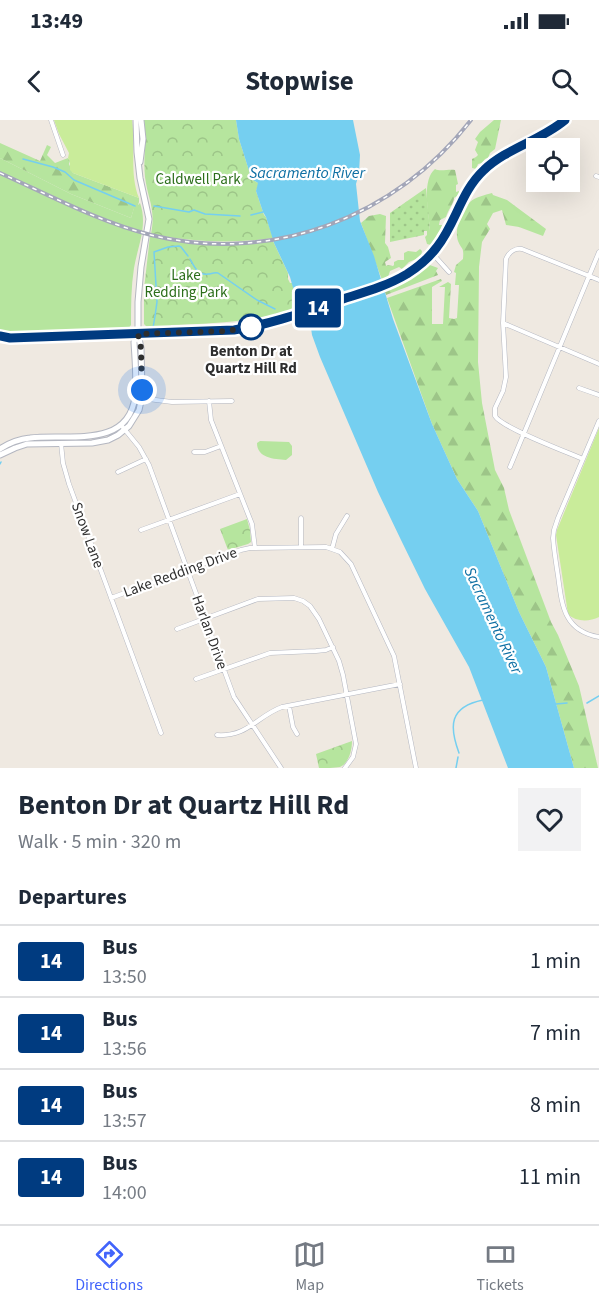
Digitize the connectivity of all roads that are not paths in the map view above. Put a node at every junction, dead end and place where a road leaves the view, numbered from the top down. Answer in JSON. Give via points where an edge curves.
{"nodes":[{"id":1,"x":51,"y":120,"type":"edge"},
{"id":2,"x":136,"y":120,"type":"edge"},
{"id":3,"x":141,"y":120,"type":"edge"},
{"id":4,"x":565,"y":120,"type":"edge"},
{"id":5,"x":63,"y":155,"type":"dead end"},
{"id":6,"x":139,"y":167,"type":"junction"},
{"id":7,"x":599,"y":252,"type":"edge"},
{"id":8,"x":432,"y":253,"type":"junction"},
{"id":9,"x":449,"y":272,"type":"dead end"},
{"id":10,"x":589,"y":276,"type":"junction"},
{"id":11,"x":599,"y":280,"type":"edge"},
{"id":12,"x":503,"y":323,"type":"junction"},
{"id":13,"x":138,"y":334,"type":"junction"},
{"id":14,"x":0,"y":336,"type":"edge"},
{"id":15,"x":560,"y":348,"type":"junction"},
{"id":16,"x":599,"y":364,"type":"edge"},
{"id":17,"x":579,"y":388,"type":"dead end"},
{"id":18,"x":599,"y":394,"type":"edge"},
{"id":19,"x":138,"y":398,"type":"junction"},
{"id":20,"x":209,"y":401,"type":"junction"},
{"id":21,"x":232,"y":401,"type":"dead end"},
{"id":22,"x":599,"y":421,"type":"edge"},
{"id":23,"x":123,"y":427,"type":"junction"},
{"id":24,"x":524,"y":434,"type":"junction"},
{"id":25,"x":61,"y":436,"type":"junction"},
{"id":26,"x":61,"y":444,"type":"junction"},
{"id":27,"x":221,"y":446,"type":"junction"},
{"id":28,"x":0,"y":448,"type":"edge"},
{"id":29,"x":194,"y":452,"type":"dead end"},
{"id":30,"x":0,"y":456,"type":"edge"},
{"id":31,"x":146,"y":459,"type":"junction"},
{"id":32,"x":583,"y":459,"type":"junction"},
{"id":33,"x":510,"y":467,"type":"dead end"},
{"id":34,"x":118,"y":472,"type":"dead end"},
{"id":35,"x":240,"y":494,"type":"junction"},
{"id":36,"x":347,"y":516,"type":"dead end"},
{"id":37,"x":301,"y":518,"type":"dead end"},
{"id":38,"x":169,"y":521,"type":"junction"},
{"id":39,"x":141,"y":530,"type":"dead end"},
{"id":40,"x":301,"y":547,"type":"junction"},
{"id":41,"x":255,"y":548,"type":"junction"},
{"id":42,"x":332,"y":549,"type":"junction"},
{"id":43,"x":187,"y":570,"type":"junction"},
{"id":44,"x":111,"y":598,"type":"junction"},
{"id":45,"x":205,"y":618,"type":"junction"},
{"id":46,"x":177,"y":628,"type":"dead end"},
{"id":47,"x":599,"y":637,"type":"edge"},
{"id":48,"x":333,"y":647,"type":"junction"},
{"id":49,"x":224,"y":669,"type":"junction"},
{"id":50,"x":196,"y":679,"type":"dead end"},
{"id":51,"x":400,"y":684,"type":"junction"},
{"id":52,"x":347,"y":695,"type":"junction"},
{"id":53,"x":289,"y":706,"type":"junction"},
{"id":54,"x":252,"y":725,"type":"junction"},
{"id":55,"x":161,"y":733,"type":"dead end"},
{"id":56,"x":297,"y":734,"type":"dead end"},
{"id":57,"x":217,"y":735,"type":"dead end"},
{"id":58,"x":281,"y":768,"type":"edge"},
{"id":59,"x":345,"y":768,"type":"edge"},
{"id":60,"x":416,"y":768,"type":"edge"}],
"edges":[{"from":1,"to":5,"type":"street"},
{"from":2,"to":6,"type":"main road"},
{"from":3,"to":6,"type":"main road"},
{"from":4,"to":8,"type":"street","via":[[498,159],[476,178]]},
{"from":6,"to":13,"type":"main road","via":[[149,221],[139,286]]},
{"from":7,"to":10,"type":"street"},
{"from":8,"to":9,"type":"street"},
{"from":8,"to":13,"type":"street","via":[[394,281],[260,326]]},
{"from":10,"to":11,"type":"street"},
{"from":10,"to":12,"type":"street","via":[[525,250],[514,250],[505,262]]},
{"from":10,"to":15,"type":"street"},
{"from":12,"to":15,"type":"street"},
{"from":12,"to":24,"type":"street","via":[[506,377],[495,416],[500,423]]},
{"from":13,"to":14,"type":"street"},
{"from":13,"to":19,"type":"main road","via":[[134,342]]},
{"from":15,"to":16,"type":"street"},
{"from":15,"to":24,"type":"street"},
{"from":17,"to":18,"type":"street"},
{"from":19,"to":20,"type":"street"},
{"from":19,"to":23,"type":"main road"},
{"from":20,"to":21,"type":"street"},
{"from":20,"to":27,"type":"street","via":[[210,417]]},
{"from":22,"to":32,"type":"street"},
{"from":23,"to":25,"type":"main road","via":[[97,436]]},
{"from":23,"to":26,"type":"main road","via":[[116,436],[103,441]]},
{"from":23,"to":31,"type":"street","name":"Harlan Drive"},
{"from":24,"to":32,"type":"street"},
{"from":24,"to":33,"type":"street"},
{"from":25,"to":26,"type":"street","name":"Snow Lane"},
{"from":25,"to":28,"type":"main road","via":[[25,439]]},
{"from":26,"to":30,"type":"main road","via":[[27,444]]},
{"from":26,"to":44,"type":"street","name":"Snow Lane","via":[[66,473]]},
{"from":27,"to":29,"type":"street"},
{"from":27,"to":35,"type":"street"},
{"from":31,"to":34,"type":"street"},
{"from":31,"to":38,"type":"street","name":"Harlan Drive"},
{"from":32,"to":47,"type":"street","via":[[557,521],[554,542],[566,615],[581,631]]},
{"from":35,"to":38,"type":"street"},
{"from":35,"to":41,"type":"street","via":[[253,527]]},
{"from":36,"to":42,"type":"street"},
{"from":37,"to":40,"type":"street"},
{"from":38,"to":39,"type":"street"},
{"from":38,"to":43,"type":"street","name":"Harlan Drive"},
{"from":40,"to":41,"type":"street","name":"Lake Redding Drive"},
{"from":40,"to":42,"type":"street","name":"Lake Redding Drive"},
{"from":41,"to":43,"type":"street","name":"Lake Redding Drive"},
{"from":42,"to":51,"type":"street","via":[[351,564],[393,654]]},
{"from":43,"to":44,"type":"street","name":"Lake Redding Drive"},
{"from":43,"to":45,"type":"street","name":"Harlan Drive"},
{"from":44,"to":55,"type":"street","name":"Snow Lane"},
{"from":45,"to":46,"type":"street"},
{"from":45,"to":48,"type":"street","via":[[258,599],[297,599],[315,612]]},
{"from":45,"to":49,"type":"street","name":"Harlan Drive"},
{"from":48,"to":49,"type":"street","via":[[270,653]]},
{"from":48,"to":52,"type":"street"},
{"from":49,"to":50,"type":"street"},
{"from":49,"to":54,"type":"street","name":"Harlan Drive","via":[[235,700]]},
{"from":51,"to":52,"type":"street"},
{"from":51,"to":60,"type":"street"},
{"from":52,"to":53,"type":"street"},
{"from":52,"to":59,"type":"street","via":[[356,744]]},
{"from":53,"to":54,"type":"street"},
{"from":53,"to":56,"type":"street"},
{"from":54,"to":57,"type":"street","via":[[236,734]]},
{"from":54,"to":58,"type":"street","name":"Harlan Drive"}]}
